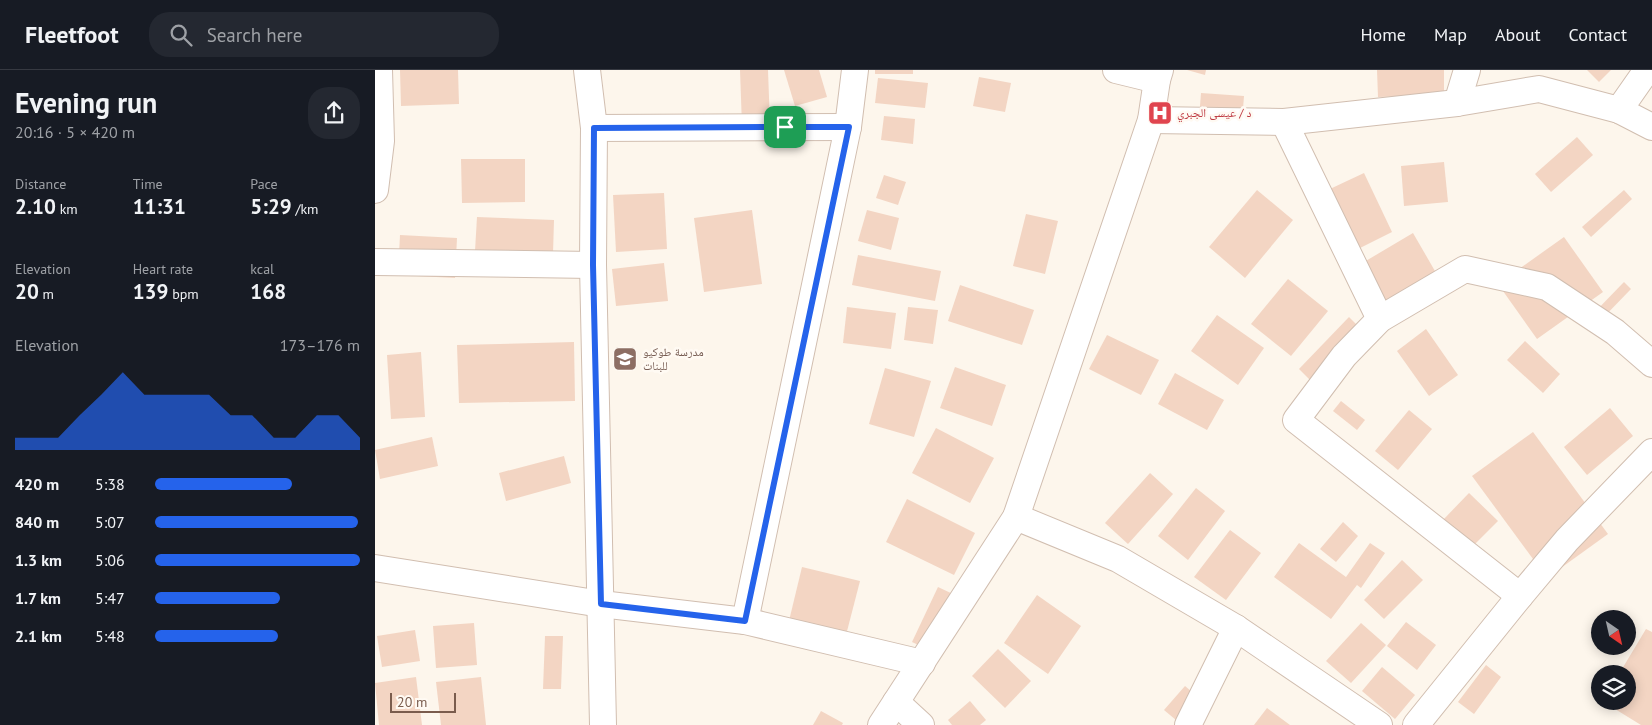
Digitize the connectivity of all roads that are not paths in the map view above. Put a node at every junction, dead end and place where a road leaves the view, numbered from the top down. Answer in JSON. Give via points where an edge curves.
{"nodes":[{"id":1,"x":379,"y":70,"type":"edge"},
{"id":2,"x":587,"y":70,"type":"edge"},
{"id":3,"x":855,"y":70,"type":"edge"},
{"id":4,"x":1116,"y":70,"type":"edge"},
{"id":5,"x":1467,"y":70,"type":"edge"},
{"id":6,"x":1647,"y":70,"type":"edge"},
{"id":7,"x":1159,"y":75,"type":"edge"},
{"id":8,"x":1457,"y":103,"type":"junction"},
{"id":9,"x":1619,"y":110,"type":"junction"},
{"id":10,"x":1151,"y":120,"type":"junction"},
{"id":11,"x":1284,"y":122,"type":"junction"},
{"id":12,"x":849,"y":127,"type":"junction"},
{"id":13,"x":1652,"y":127,"type":"edge"},
{"id":14,"x":594,"y":128,"type":"junction"},
{"id":15,"x":375,"y":190,"type":"edge"},
{"id":16,"x":375,"y":262,"type":"edge"},
{"id":17,"x":593,"y":265,"type":"junction"},
{"id":18,"x":1380,"y":319,"type":"junction"},
{"id":19,"x":1652,"y":364,"type":"edge"},
{"id":20,"x":1652,"y":452,"type":"edge"},
{"id":21,"x":1016,"y":517,"type":"junction"},
{"id":22,"x":375,"y":568,"type":"edge"},
{"id":23,"x":1520,"y":596,"type":"junction"},
{"id":24,"x":601,"y":604,"type":"junction"},
{"id":25,"x":745,"y":621,"type":"junction"},
{"id":26,"x":1236,"y":628,"type":"junction"},
{"id":27,"x":922,"y":663,"type":"junction"},
{"id":28,"x":896,"y":702,"type":"junction"},
{"id":29,"x":603,"y":725,"type":"edge"},
{"id":30,"x":881,"y":725,"type":"edge"},
{"id":31,"x":921,"y":725,"type":"edge"},
{"id":32,"x":1188,"y":725,"type":"edge"},
{"id":33,"x":1379,"y":725,"type":"edge"},
{"id":34,"x":1416,"y":725,"type":"edge"}],
"edges":[{"from":1,"to":15,"type":"street","via":[[381,141]]},
{"from":2,"to":14,"type":"street"},
{"from":3,"to":12,"type":"street"},
{"from":4,"to":7,"type":"street"},
{"from":5,"to":8,"type":"street"},
{"from":6,"to":9,"type":"street"},
{"from":7,"to":10,"type":"street"},
{"from":8,"to":9,"type":"street","via":[[1539,89]]},
{"from":8,"to":11,"type":"street"},
{"from":9,"to":13,"type":"street"},
{"from":10,"to":11,"type":"street"},
{"from":10,"to":21,"type":"street"},
{"from":11,"to":18,"type":"street"},
{"from":12,"to":14,"type":"street"},
{"from":12,"to":25,"type":"street"},
{"from":14,"to":17,"type":"street"},
{"from":16,"to":17,"type":"street"},
{"from":17,"to":24,"type":"street"},
{"from":18,"to":19,"type":"street","via":[[1465,269],[1547,287],[1615,332]]},
{"from":18,"to":23,"type":"street","via":[[1344,356],[1296,420]]},
{"from":20,"to":23,"type":"street","via":[[1567,540]]},
{"from":21,"to":26,"type":"street","via":[[1118,559]]},
{"from":21,"to":27,"type":"street"},
{"from":22,"to":24,"type":"street"},
{"from":23,"to":34,"type":"street"},
{"from":24,"to":25,"type":"street"},
{"from":24,"to":29,"type":"street"},
{"from":25,"to":27,"type":"street"},
{"from":26,"to":32,"type":"street"},
{"from":26,"to":33,"type":"street"},
{"from":27,"to":28,"type":"street"},
{"from":28,"to":30,"type":"street"},
{"from":28,"to":31,"type":"street"}]}
